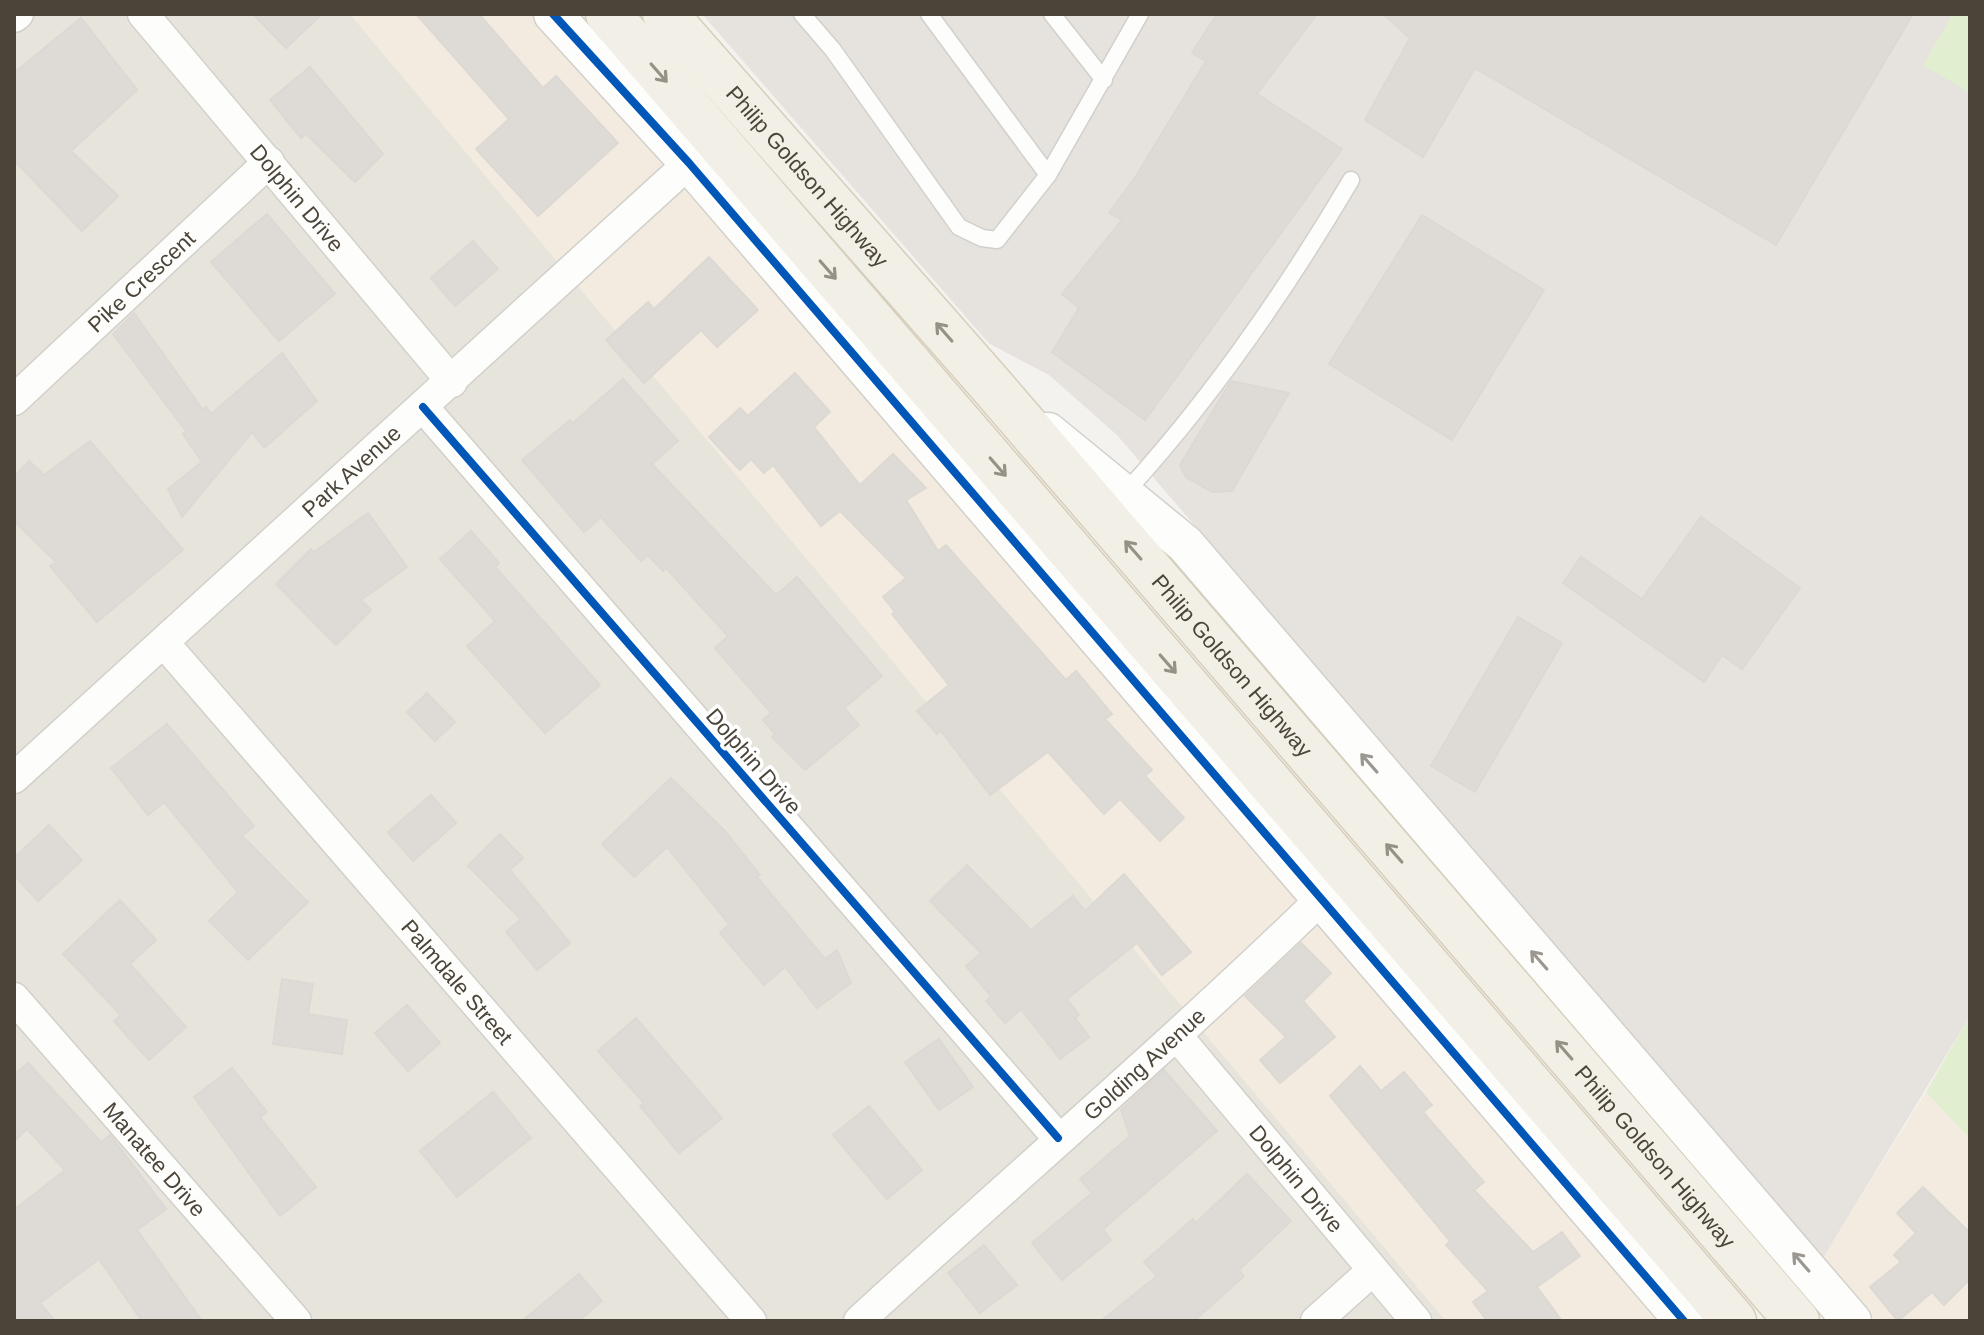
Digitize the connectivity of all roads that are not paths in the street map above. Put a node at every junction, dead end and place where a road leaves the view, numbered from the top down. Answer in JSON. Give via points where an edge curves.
{"nodes":[{"id":1,"x":143,"y":14,"type":"edge"},
{"id":2,"x":553,"y":14,"type":"edge"},
{"id":3,"x":608,"y":14,"type":"edge"},
{"id":4,"x":665,"y":14,"type":"edge"},
{"id":5,"x":802,"y":14,"type":"edge"},
{"id":6,"x":929,"y":14,"type":"edge"},
{"id":7,"x":1052,"y":14,"type":"edge"},
{"id":8,"x":1140,"y":14,"type":"edge"},
{"id":9,"x":1104,"y":80,"type":"junction"},
{"id":10,"x":269,"y":162,"type":"junction"},
{"id":11,"x":689,"y":163,"type":"junction"},
{"id":12,"x":1048,"y":175,"type":"junction"},
{"id":13,"x":1351,"y":180,"type":"dead end"},
{"id":14,"x":452,"y":382,"type":"junction"},
{"id":15,"x":990,"y":384,"type":"junction"},
{"id":16,"x":14,"y":400,"type":"edge"},
{"id":17,"x":423,"y":407,"type":"junction"},
{"id":18,"x":1124,"y":494,"type":"junction"},
{"id":19,"x":164,"y":643,"type":"junction"},
{"id":20,"x":14,"y":778,"type":"edge"},
{"id":21,"x":1320,"y":900,"type":"junction"},
{"id":22,"x":14,"y":998,"type":"edge"},
{"id":23,"x":1177,"y":1036,"type":"junction"},
{"id":24,"x":1058,"y":1138,"type":"junction"},
{"id":25,"x":1373,"y":1270,"type":"junction"},
{"id":26,"x":296,"y":1321,"type":"edge"},
{"id":27,"x":751,"y":1321,"type":"edge"},
{"id":28,"x":859,"y":1321,"type":"edge"},
{"id":29,"x":1316,"y":1321,"type":"edge"},
{"id":30,"x":1416,"y":1321,"type":"edge"},
{"id":31,"x":1684,"y":1321,"type":"edge"},
{"id":32,"x":1734,"y":1321,"type":"edge"},
{"id":33,"x":1797,"y":1321,"type":"edge"},
{"id":34,"x":1852,"y":1321,"type":"edge"}],
"edges":[{"from":1,"to":10,"type":"street","name":"Dolphin Drive"},
{"from":2,"to":11,"type":"street"},
{"from":3,"to":32,"type":"main road","name":"Philip Goldson Highway","one_way":true},
{"from":15,"to":4,"type":"main road","name":"Philip Goldson Highway","one_way":true},
{"from":5,"to":12,"type":"lane","via":[[959,227],[997,240]]},
{"from":6,"to":12,"type":"lane"},
{"from":7,"to":9,"type":"lane"},
{"from":8,"to":9,"type":"lane"},
{"from":9,"to":12,"type":"lane"},
{"from":10,"to":14,"type":"street","name":"Dolphin Drive"},
{"from":10,"to":16,"type":"street","name":"Pike Crescent"},
{"from":11,"to":14,"type":"street","name":"Park Avenue"},
{"from":11,"to":21,"type":"street"},
{"from":13,"to":18,"type":"lane","via":[[1297,272],[1235,358],[1176,438]]},
{"from":14,"to":17,"type":"street","name":"Park Avenue"},
{"from":15,"to":18,"type":"street"},
{"from":33,"to":15,"type":"main road","name":"Philip Goldson Highway","one_way":true},
{"from":17,"to":19,"type":"street","name":"Park Avenue"},
{"from":17,"to":24,"type":"street","name":"Dolphin Drive"},
{"from":34,"to":18,"type":"street","one_way":true,"via":[[1185,544]]},
{"from":19,"to":20,"type":"street","name":"Park Avenue"},
{"from":19,"to":27,"type":"street","name":"Palmdale Street"},
{"from":21,"to":23,"type":"street","name":"Golding Avenue"},
{"from":21,"to":31,"type":"street"},
{"from":22,"to":26,"type":"street","name":"Manatee Drive"},
{"from":23,"to":24,"type":"street","name":"Golding Avenue"},
{"from":23,"to":25,"type":"street","name":"Dolphin Drive"},
{"from":24,"to":28,"type":"street","name":"Golding Avenue"},
{"from":25,"to":29,"type":"street"},
{"from":25,"to":30,"type":"street","name":"Dolphin Drive"}]}
